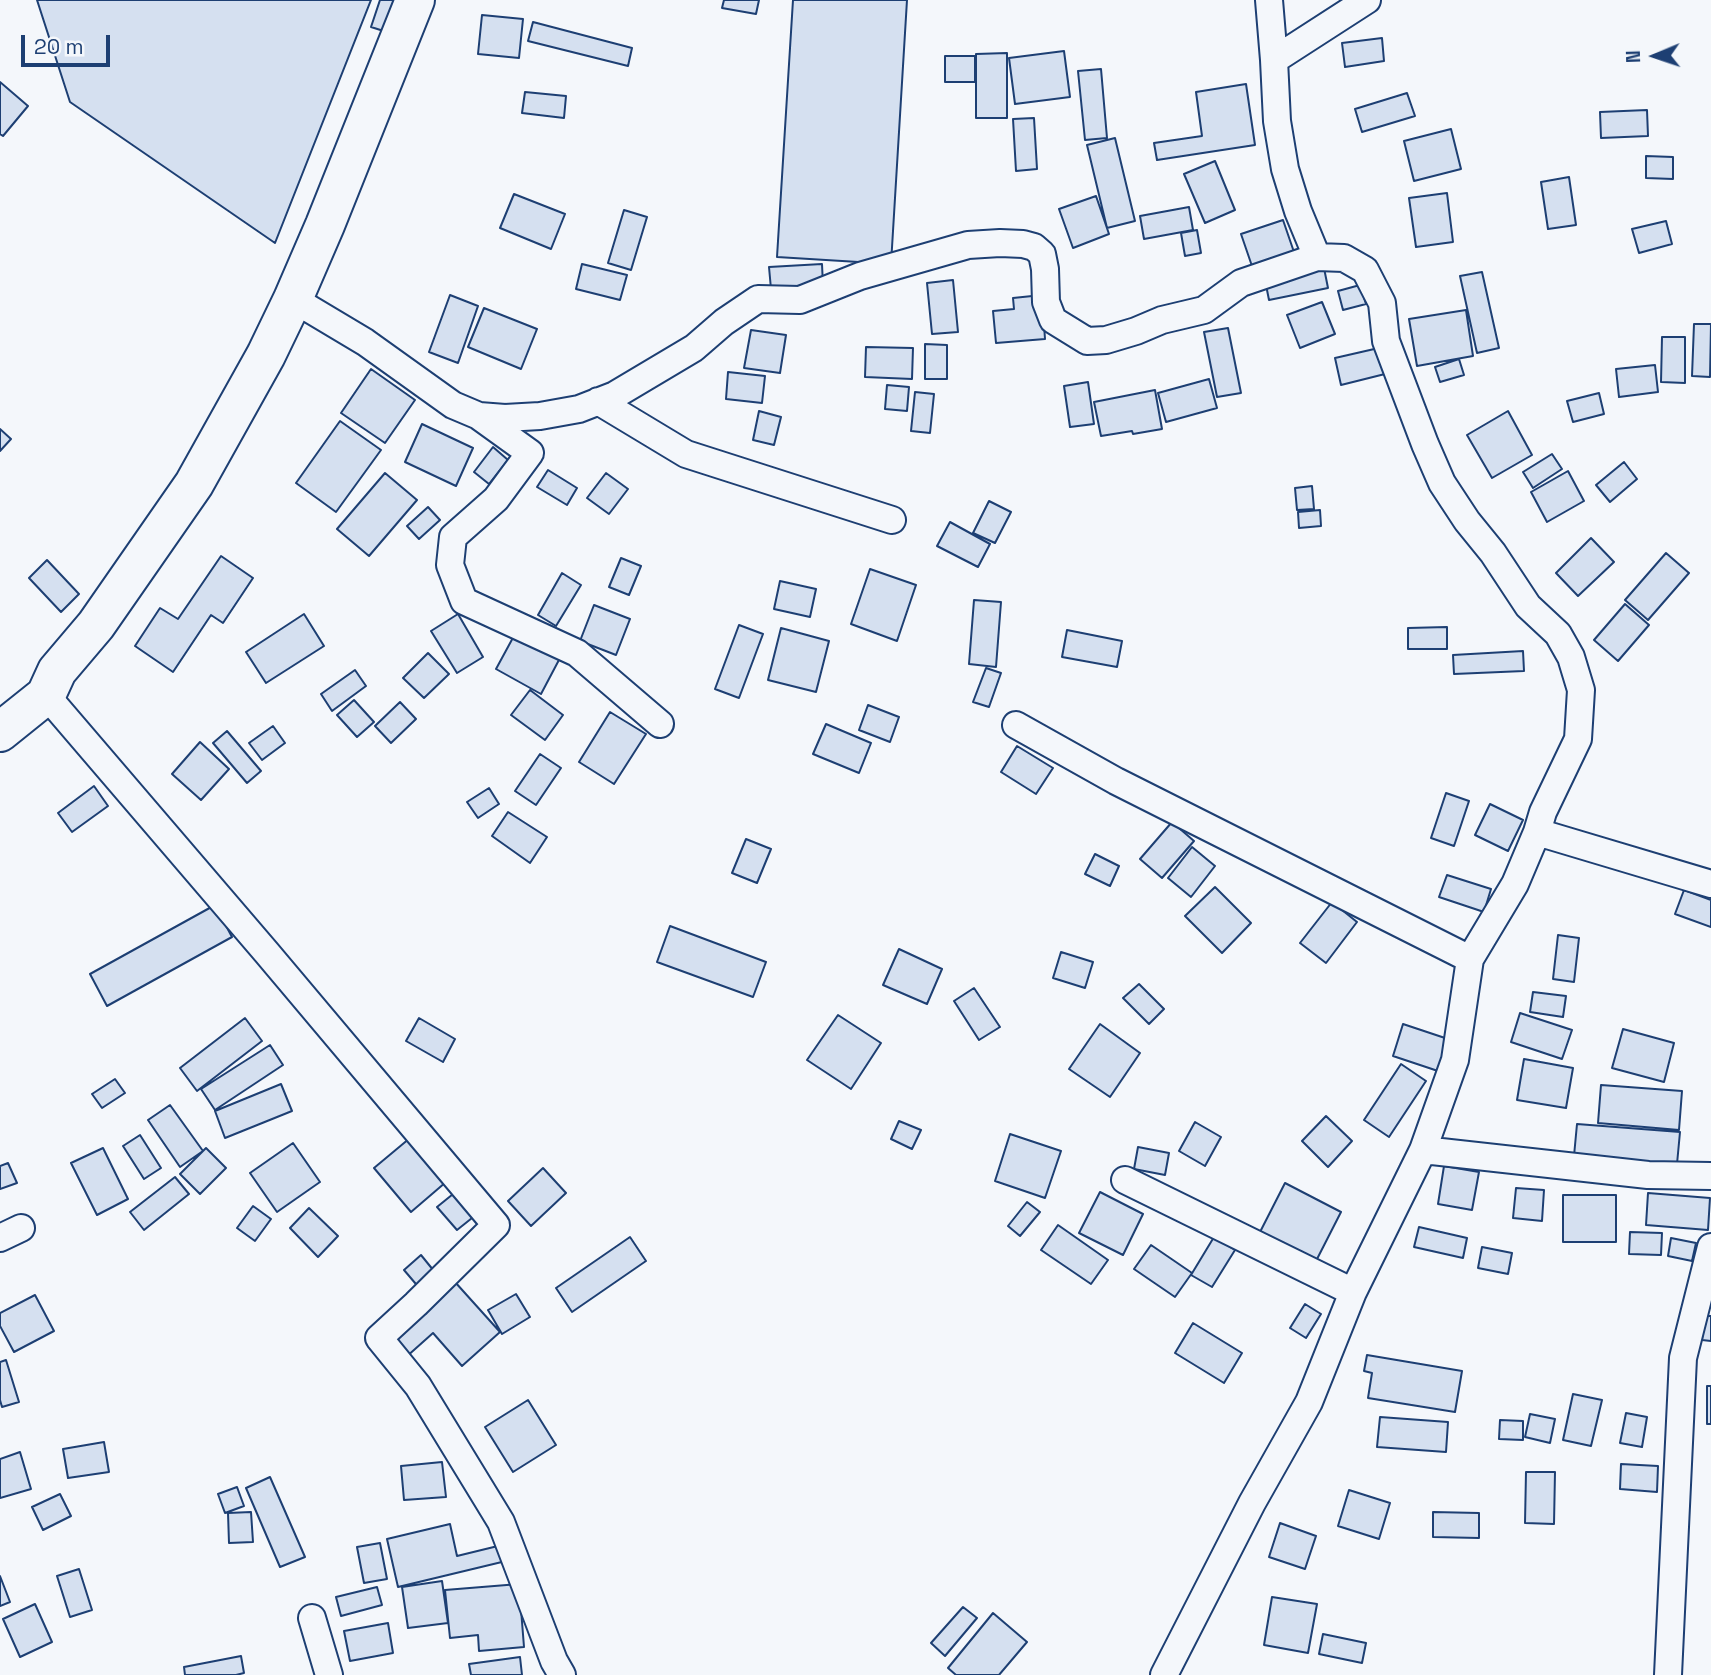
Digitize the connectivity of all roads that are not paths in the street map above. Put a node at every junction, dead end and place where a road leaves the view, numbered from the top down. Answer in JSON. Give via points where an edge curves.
{"nodes":[{"id":1,"x":415,"y":0,"type":"edge"},
{"id":2,"x":1269,"y":0,"type":"edge"},
{"id":3,"x":1367,"y":0,"type":"edge"},
{"id":4,"x":1275,"y":60,"type":"junction"},
{"id":5,"x":1317,"y":257,"type":"junction"},
{"id":6,"x":293,"y":299,"type":"junction"},
{"id":7,"x":598,"y":401,"type":"junction"},
{"id":8,"x":479,"y":416,"type":"junction"},
{"id":9,"x":892,"y":520,"type":"dead end"},
{"id":10,"x":46,"y":695,"type":"junction"},
{"id":11,"x":660,"y":724,"type":"dead end"},
{"id":12,"x":1016,"y":725,"type":"dead end"},
{"id":13,"x":0,"y":732,"type":"edge"},
{"id":14,"x":1537,"y":832,"type":"junction"},
{"id":15,"x":1711,"y":884,"type":"edge"},
{"id":16,"x":1470,"y":959,"type":"junction"},
{"id":17,"x":1423,"y":1150,"type":"junction"},
{"id":18,"x":1711,"y":1176,"type":"edge"},
{"id":19,"x":1125,"y":1180,"type":"dead end"},
{"id":20,"x":1711,"y":1247,"type":"edge"},
{"id":21,"x":1353,"y":1292,"type":"junction"},
{"id":22,"x":312,"y":1618,"type":"dead end"},
{"id":23,"x":329,"y":1675,"type":"edge"},
{"id":24,"x":562,"y":1675,"type":"edge"},
{"id":25,"x":1164,"y":1675,"type":"edge"},
{"id":26,"x":1668,"y":1675,"type":"edge"}],
"edges":[{"from":1,"to":6,"type":"street"},
{"from":2,"to":4,"type":"street"},
{"from":3,"to":4,"type":"street"},
{"from":4,"to":5,"type":"street","via":[[1277,121],[1285,169]]},
{"from":5,"to":7,"type":"street","via":[[1241,283],[1204,310],[1106,340],[1087,341],[1053,320],[1046,302],[1042,254],[1034,247],[968,245],[860,276],[800,300],[758,299],[694,348]]},
{"from":5,"to":14,"type":"street","via":[[1344,258],[1365,270],[1382,303],[1386,341],[1442,483],[1528,606],[1558,634],[1571,657],[1581,690],[1578,739]]},
{"from":6,"to":8,"type":"street","via":[[365,342],[453,405]]},
{"from":6,"to":10,"type":"street","via":[[194,484],[96,625],[57,671]]},
{"from":7,"to":8,"type":"street","via":[[540,416]]},
{"from":7,"to":9,"type":"street","via":[[686,454]]},
{"from":8,"to":11,"type":"street","via":[[530,453],[496,499],[453,537],[450,565],[464,601],[577,653]]},
{"from":10,"to":13,"type":"street"},
{"from":10,"to":24,"type":"street","via":[[496,1225],[379,1338],[418,1386],[501,1522]]},
{"from":12,"to":16,"type":"street"},
{"from":14,"to":15,"type":"street"},
{"from":14,"to":16,"type":"street","via":[[1515,884]]},
{"from":16,"to":17,"type":"street","via":[[1455,1060]]},
{"from":17,"to":18,"type":"street","via":[[1648,1175]]},
{"from":17,"to":21,"type":"street"},
{"from":19,"to":21,"type":"street"},
{"from":20,"to":26,"type":"street","via":[[1683,1358]]},
{"from":21,"to":25,"type":"street","via":[[1309,1402]]},
{"from":22,"to":23,"type":"street"}]}
